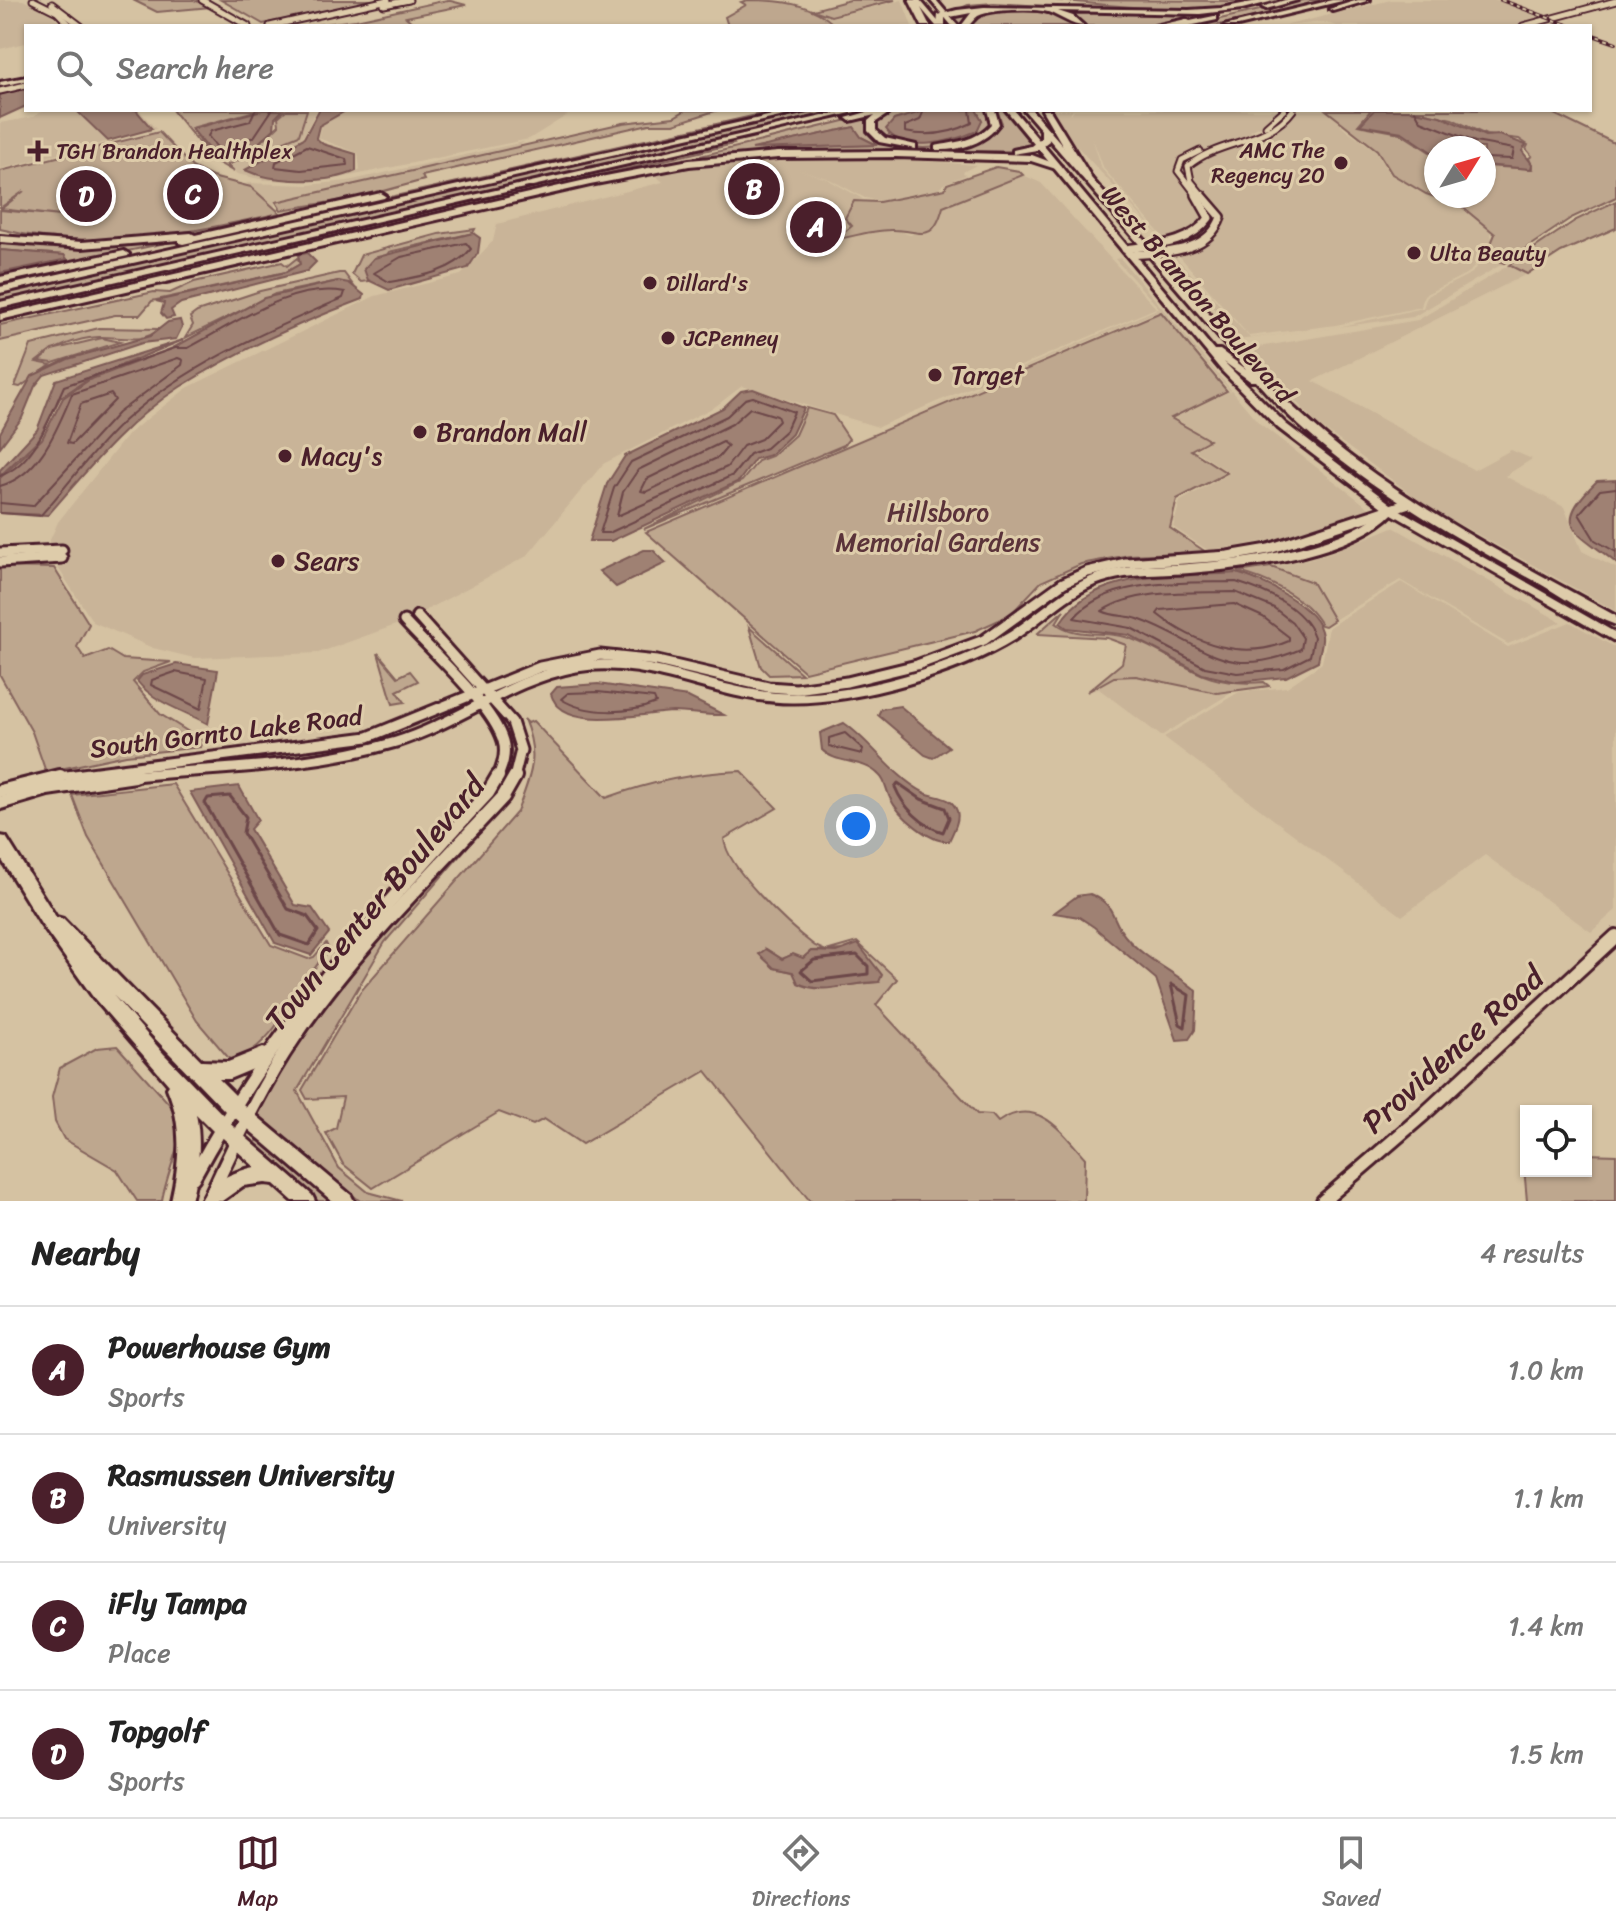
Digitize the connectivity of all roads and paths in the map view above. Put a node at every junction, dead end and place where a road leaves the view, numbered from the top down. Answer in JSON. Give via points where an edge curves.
{"nodes":[{"id":1,"x":33,"y":0,"type":"edge"},
{"id":2,"x":44,"y":0,"type":"edge"},
{"id":3,"x":202,"y":0,"type":"edge"},
{"id":4,"x":214,"y":0,"type":"edge"},
{"id":5,"x":388,"y":0,"type":"edge"},
{"id":6,"x":409,"y":0,"type":"edge"},
{"id":7,"x":915,"y":0,"type":"edge"},
{"id":8,"x":933,"y":0,"type":"edge"},
{"id":9,"x":1020,"y":0,"type":"edge"},
{"id":10,"x":1274,"y":0,"type":"edge"},
{"id":11,"x":1294,"y":0,"type":"edge"},
{"id":12,"x":1342,"y":0,"type":"edge"},
{"id":13,"x":1366,"y":0,"type":"edge"},
{"id":14,"x":1616,"y":1,"type":"edge"},
{"id":15,"x":1115,"y":9,"type":"junction"},
{"id":16,"x":1246,"y":11,"type":"junction"},
{"id":17,"x":944,"y":13,"type":"junction"},
{"id":18,"x":1270,"y":17,"type":"junction"},
{"id":19,"x":69,"y":24,"type":"edge"},
{"id":20,"x":79,"y":24,"type":"edge"},
{"id":21,"x":244,"y":24,"type":"edge"},
{"id":22,"x":256,"y":24,"type":"edge"},
{"id":23,"x":288,"y":24,"type":"edge"},
{"id":24,"x":926,"y":24,"type":"edge"},
{"id":25,"x":938,"y":24,"type":"edge"},
{"id":26,"x":941,"y":24,"type":"edge"},
{"id":27,"x":953,"y":24,"type":"edge"},
{"id":28,"x":966,"y":24,"type":"edge"},
{"id":29,"x":1077,"y":24,"type":"edge"},
{"id":30,"x":1171,"y":24,"type":"edge"},
{"id":31,"x":1188,"y":24,"type":"edge"},
{"id":32,"x":1237,"y":24,"type":"edge"},
{"id":33,"x":1244,"y":24,"type":"edge"},
{"id":34,"x":1270,"y":24,"type":"edge"},
{"id":35,"x":1530,"y":24,"type":"edge"},
{"id":36,"x":24,"y":81,"type":"edge"},
{"id":37,"x":0,"y":87,"type":"edge"},
{"id":38,"x":759,"y":112,"type":"edge"},
{"id":39,"x":798,"y":112,"type":"edge"},
{"id":40,"x":851,"y":112,"type":"edge"},
{"id":41,"x":880,"y":112,"type":"edge"},
{"id":42,"x":885,"y":112,"type":"edge"},
{"id":43,"x":992,"y":112,"type":"edge"},
{"id":44,"x":1012,"y":112,"type":"edge"},
{"id":45,"x":1030,"y":112,"type":"edge"},
{"id":46,"x":1047,"y":112,"type":"edge"},
{"id":47,"x":1287,"y":113,"type":"edge"},
{"id":48,"x":1044,"y":129,"type":"junction"},
{"id":49,"x":1040,"y":146,"type":"junction"},
{"id":50,"x":1204,"y":152,"type":"junction"},
{"id":51,"x":948,"y":155,"type":"junction"},
{"id":52,"x":1056,"y":166,"type":"junction"},
{"id":53,"x":1086,"y":177,"type":"junction"},
{"id":54,"x":590,"y":182,"type":"junction"},
{"id":55,"x":1197,"y":187,"type":"junction"},
{"id":56,"x":1188,"y":188,"type":"junction"},
{"id":57,"x":273,"y":230,"type":"junction"},
{"id":58,"x":223,"y":231,"type":"junction"},
{"id":59,"x":0,"y":239,"type":"edge"},
{"id":60,"x":1148,"y":249,"type":"junction"},
{"id":61,"x":1128,"y":252,"type":"junction"},
{"id":62,"x":0,"y":281,"type":"edge"},
{"id":63,"x":0,"y":290,"type":"edge"},
{"id":64,"x":1164,"y":296,"type":"junction"},
{"id":65,"x":0,"y":305,"type":"edge"},
{"id":66,"x":1203,"y":313,"type":"junction"},
{"id":67,"x":0,"y":317,"type":"edge"},
{"id":68,"x":1209,"y":349,"type":"junction"},
{"id":69,"x":1272,"y":393,"type":"junction"},
{"id":70,"x":1409,"y":503,"type":"junction"},
{"id":71,"x":1391,"y":509,"type":"junction"},
{"id":72,"x":0,"y":553,"type":"edge"},
{"id":73,"x":0,"y":562,"type":"edge"},
{"id":74,"x":1494,"y":570,"type":"junction"},
{"id":75,"x":1593,"y":608,"type":"junction"},
{"id":76,"x":417,"y":616,"type":"dead end"},
{"id":77,"x":404,"y":621,"type":"dead end"},
{"id":78,"x":1586,"y":621,"type":"junction"},
{"id":79,"x":1616,"y":621,"type":"edge"},
{"id":80,"x":1616,"y":630,"type":"edge"},
{"id":81,"x":1616,"y":638,"type":"edge"},
{"id":82,"x":488,"y":693,"type":"junction"},
{"id":83,"x":474,"y":700,"type":"junction"},
{"id":84,"x":0,"y":791,"type":"edge"},
{"id":85,"x":0,"y":803,"type":"edge"},
{"id":86,"x":0,"y":842,"type":"edge"},
{"id":87,"x":25,"y":887,"type":"junction"},
{"id":88,"x":1616,"y":936,"type":"edge"},
{"id":89,"x":263,"y":1056,"type":"junction"},
{"id":90,"x":198,"y":1069,"type":"junction"},
{"id":91,"x":172,"y":1077,"type":"junction"},
{"id":92,"x":232,"y":1105,"type":"junction"},
{"id":93,"x":247,"y":1119,"type":"junction"},
{"id":94,"x":220,"y":1125,"type":"junction"},
{"id":95,"x":236,"y":1141,"type":"junction"},
{"id":96,"x":277,"y":1177,"type":"junction"},
{"id":97,"x":181,"y":1201,"type":"edge"},
{"id":98,"x":209,"y":1201,"type":"edge"},
{"id":99,"x":306,"y":1201,"type":"edge"},
{"id":100,"x":345,"y":1201,"type":"edge"},
{"id":101,"x":1323,"y":1201,"type":"edge"}],
"edges":[{"from":1,"to":19,"type":"street"},
{"from":2,"to":20,"type":"street"},
{"from":3,"to":21,"type":"street"},
{"from":4,"to":22,"type":"street"},
{"from":5,"to":23,"type":"street"},
{"from":6,"to":23,"type":"street"},
{"from":7,"to":24,"type":"highway"},
{"from":7,"to":25,"type":"main road"},
{"from":8,"to":17,"type":"main road"},
{"from":9,"to":15,"type":"highway"},
{"from":10,"to":15,"type":"highway","via":[[1206,12]]},
{"from":11,"to":16,"type":"highway"},
{"from":12,"to":18,"type":"highway"},
{"from":13,"to":34,"type":"highway"},
{"from":14,"to":35,"type":"street"},
{"from":15,"to":17,"type":"highway","via":[[992,1]]},
{"from":16,"to":30,"type":"highway"},
{"from":16,"to":31,"type":"highway"},
{"from":17,"to":26,"type":"highway"},
{"from":17,"to":27,"type":"main road"},
{"from":18,"to":32,"type":"highway"},
{"from":18,"to":33,"type":"highway"},
{"from":28,"to":29,"type":"highway","via":[[978,13],[1011,7],[1060,13]]},
{"from":36,"to":37,"type":"highway"},
{"from":38,"to":58,"type":"highway"},
{"from":39,"to":57,"type":"highway"},
{"from":40,"to":65,"type":"highway"},
{"from":41,"to":54,"type":"highway"},
{"from":42,"to":43,"type":"highway","via":[[872,121],[876,136],[928,148],[983,136],[995,124]]},
{"from":44,"to":49,"type":"main road","name":"West Brandon Boulevard"},
{"from":45,"to":48,"type":"main road","name":"West Brandon Boulevard"},
{"from":46,"to":53,"type":"highway"},
{"from":47,"to":50,"type":"street","via":[[1271,130]]},
{"from":48,"to":49,"type":"highway","via":[[1046,139]]},
{"from":48,"to":53,"type":"main road","name":"West Brandon Boulevard"},
{"from":49,"to":51,"type":"highway","via":[[1013,153]]},
{"from":49,"to":52,"type":"main road","name":"West Brandon Boulevard"},
{"from":50,"to":55,"type":"street","via":[[1188,166]]},
{"from":50,"to":56,"type":"street","via":[[1182,160],[1178,167]]},
{"from":51,"to":52,"type":"highway","via":[[1032,158]]},
{"from":51,"to":54,"type":"highway","via":[[758,156]]},
{"from":52,"to":61,"type":"main road","name":"West Brandon Boulevard"},
{"from":53,"to":60,"type":"main road","name":"West Brandon Boulevard"},
{"from":54,"to":67,"type":"highway"},
{"from":55,"to":56,"type":"street"},
{"from":55,"to":60,"type":"street","via":[[1221,217],[1217,230],[1194,245]]},
{"from":56,"to":60,"type":"street","via":[[1207,209],[1205,226],[1185,239]]},
{"from":57,"to":62,"type":"highway"},
{"from":57,"to":63,"type":"highway"},
{"from":58,"to":59,"type":"highway","via":[[99,245]]},
{"from":58,"to":62,"type":"highway"},
{"from":60,"to":61,"type":"street"},
{"from":60,"to":66,"type":"main road","name":"West Brandon Boulevard"},
{"from":61,"to":64,"type":"main road","name":"West Brandon Boulevard"},
{"from":64,"to":66,"type":"main road"},
{"from":64,"to":68,"type":"main road","name":"West Brandon Boulevard"},
{"from":66,"to":69,"type":"main road","name":"West Brandon Boulevard"},
{"from":68,"to":69,"type":"main road"},
{"from":68,"to":71,"type":"main road","name":"West Brandon Boulevard","via":[[1282,426]]},
{"from":69,"to":70,"type":"main road","name":"West Brandon Boulevard","via":[[1325,443]]},
{"from":70,"to":71,"type":"street","name":"South Gornto Lake Road"},
{"from":70,"to":75,"type":"main road","name":"West Brandon Boulevard"},
{"from":71,"to":74,"type":"main road","name":"West Brandon Boulevard"},
{"from":71,"to":82,"type":"street","name":"South Gornto Lake Road","via":[[1386,518],[1357,532],[1284,554],[1100,578],[1068,591],[1013,636],[980,653],[837,694],[757,697],[659,669],[615,664],[558,670]]},
{"from":72,"to":73,"type":"street","via":[[62,554]]},
{"from":74,"to":75,"type":"main road","via":[[1576,606]]},
{"from":74,"to":78,"type":"main road","name":"West Brandon Boulevard"},
{"from":75,"to":79,"type":"main road","name":"West Brandon Boulevard"},
{"from":76,"to":82,"type":"street","name":"Town Center Boulevard"},
{"from":77,"to":83,"type":"street","name":"Town Center Boulevard"},
{"from":78,"to":80,"type":"main road"},
{"from":78,"to":81,"type":"main road","name":"West Brandon Boulevard"},
{"from":82,"to":83,"type":"street","name":"South Gornto Lake Road"},
{"from":82,"to":93,"type":"street","name":"Town Center Boulevard","via":[[516,727],[521,744],[510,787],[306,1021]]},
{"from":83,"to":84,"type":"street","name":"South Gornto Lake Road","via":[[360,739],[57,776]]},
{"from":83,"to":85,"type":"street","name":"South Gornto Lake Road","via":[[411,737],[357,752],[60,787]]},
{"from":83,"to":89,"type":"street","name":"Town Center Boulevard","via":[[504,743],[495,783],[332,963]]},
{"from":86,"to":87,"type":"highway"},
{"from":87,"to":90,"type":"highway"},
{"from":87,"to":91,"type":"highway","via":[[92,985]]},
{"from":88,"to":101,"type":"street","name":"Providence Road"},
{"from":89,"to":90,"type":"highway","via":[[229,1071]]},
{"from":89,"to":92,"type":"street","name":"Town Center Boulevard"},
{"from":90,"to":92,"type":"highway"},
{"from":91,"to":94,"type":"highway"},
{"from":91,"to":97,"type":"highway","via":[[191,1134]]},
{"from":92,"to":93,"type":"main road"},
{"from":92,"to":94,"type":"street","name":"Town Center Boulevard"},
{"from":93,"to":95,"type":"street","name":"Town Center Boulevard"},
{"from":93,"to":100,"type":"main road"},
{"from":94,"to":95,"type":"main road"},
{"from":94,"to":97,"type":"street","name":"Town Center Boulevard"},
{"from":95,"to":96,"type":"main road"},
{"from":95,"to":98,"type":"street","name":"Town Center Boulevard"},
{"from":96,"to":98,"type":"main road","via":[[243,1177]]},
{"from":96,"to":99,"type":"main road"}]}
